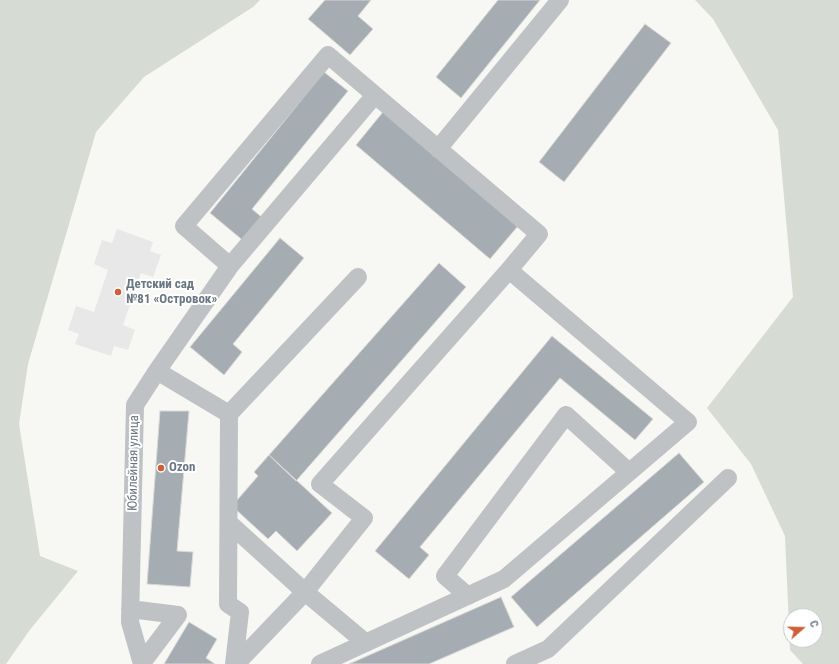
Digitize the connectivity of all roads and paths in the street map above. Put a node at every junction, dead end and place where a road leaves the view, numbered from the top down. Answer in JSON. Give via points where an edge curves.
{"nodes":[{"id":1,"x":560,"y":0,"type":"edge"},
{"id":2,"x":375,"y":95,"type":"junction"},
{"id":3,"x":438,"y":149,"type":"junction"},
{"id":4,"x":230,"y":266,"type":"junction"},
{"id":5,"x":509,"y":270,"type":"junction"},
{"id":6,"x":358,"y":277,"type":"dead end"},
{"id":7,"x":157,"y":371,"type":"junction"},
{"id":8,"x":229,"y":414,"type":"junction"},
{"id":9,"x":630,"y":472,"type":"junction"},
{"id":10,"x":728,"y":478,"type":"dead end"},
{"id":11,"x":229,"y":523,"type":"junction"},
{"id":12,"x":305,"y":592,"type":"junction"},
{"id":13,"x":468,"y":596,"type":"junction"},
{"id":14,"x":130,"y":609,"type":"junction"},
{"id":15,"x":366,"y":643,"type":"junction"},
{"id":16,"x":142,"y":664,"type":"edge"},
{"id":17,"x":235,"y":664,"type":"edge"},
{"id":18,"x":320,"y":664,"type":"edge"},
{"id":19,"x":516,"y":664,"type":"edge"}],
"edges":[{"from":1,"to":3,"type":"street"},
{"from":2,"to":3,"type":"street"},
{"from":2,"to":4,"type":"street","name":"Юбилейная улица"},
{"from":2,"to":4,"type":"street","via":[[328,55],[184,226]]},
{"from":3,"to":5,"type":"street","via":[[539,234]]},
{"from":4,"to":7,"type":"street","name":"Юбилейная улица"},
{"from":5,"to":9,"type":"street","via":[[688,422]]},
{"from":5,"to":12,"type":"street","via":[[320,484],[364,518]]},
{"from":6,"to":8,"type":"street"},
{"from":7,"to":8,"type":"street"},
{"from":7,"to":14,"type":"street","name":"Юбилейная улица","via":[[135,405]]},
{"from":8,"to":11,"type":"street"},
{"from":9,"to":13,"type":"street","via":[[504,579]]},
{"from":9,"to":13,"type":"street","via":[[566,415],[445,576]]},
{"from":10,"to":19,"type":"street","via":[[548,649]]},
{"from":11,"to":12,"type":"street"},
{"from":11,"to":17,"type":"street","via":[[228,604],[240,612]]},
{"from":12,"to":15,"type":"street"},
{"from":12,"to":17,"type":"street"},
{"from":13,"to":15,"type":"street"},
{"from":14,"to":16,"type":"street","name":"Юбилейная улица","via":[[130,622]]},
{"from":14,"to":16,"type":"street","via":[[178,614]]},
{"from":15,"to":18,"type":"street"}]}
